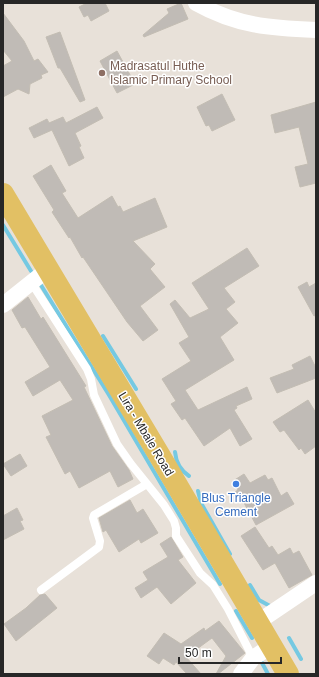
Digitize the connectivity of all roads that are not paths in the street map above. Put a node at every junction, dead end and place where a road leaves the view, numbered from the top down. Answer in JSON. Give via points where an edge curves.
{"nodes":[{"id":1,"x":196,"y":3,"type":"edge"},
{"id":2,"x":316,"y":30,"type":"edge"},
{"id":3,"x":3,"y":194,"type":"edge"},
{"id":4,"x":39,"y":276,"type":"junction"},
{"id":5,"x":3,"y":305,"type":"edge"},
{"id":6,"x":147,"y":484,"type":"junction"},
{"id":7,"x":316,"y":583,"type":"edge"},
{"id":8,"x":41,"y":590,"type":"dead end"},
{"id":9,"x":232,"y":598,"type":"junction"},
{"id":10,"x":258,"y":622,"type":"junction"},
{"id":11,"x":271,"y":646,"type":"junction"},
{"id":12,"x":253,"y":658,"type":"junction"},
{"id":13,"x":241,"y":674,"type":"edge"},
{"id":14,"x":288,"y":674,"type":"edge"}],
"edges":[{"from":1,"to":2,"type":"street","via":[[213,12],[254,25]]},
{"from":3,"to":4,"type":"main road","name":"Lira - Mbale Road"},
{"from":4,"to":5,"type":"street"},
{"from":4,"to":6,"type":"lane","via":[[87,369],[94,394],[117,444]]},
{"from":4,"to":9,"type":"main road","name":"Lira - Mbale Road"},
{"from":6,"to":8,"type":"lane","via":[[94,515],[99,547]]},
{"from":6,"to":9,"type":"lane","via":[[174,521],[176,536],[200,573]]},
{"from":7,"to":10,"type":"street"},
{"from":9,"to":10,"type":"main road","name":"Lira - Mbale Road"},
{"from":9,"to":12,"type":"lane"},
{"from":10,"to":11,"type":"main road","name":"Lira - Mbale Road"},
{"from":11,"to":12,"type":"street"},
{"from":11,"to":14,"type":"main road","name":"Lira - Mbale Road"},
{"from":12,"to":13,"type":"street"}]}
